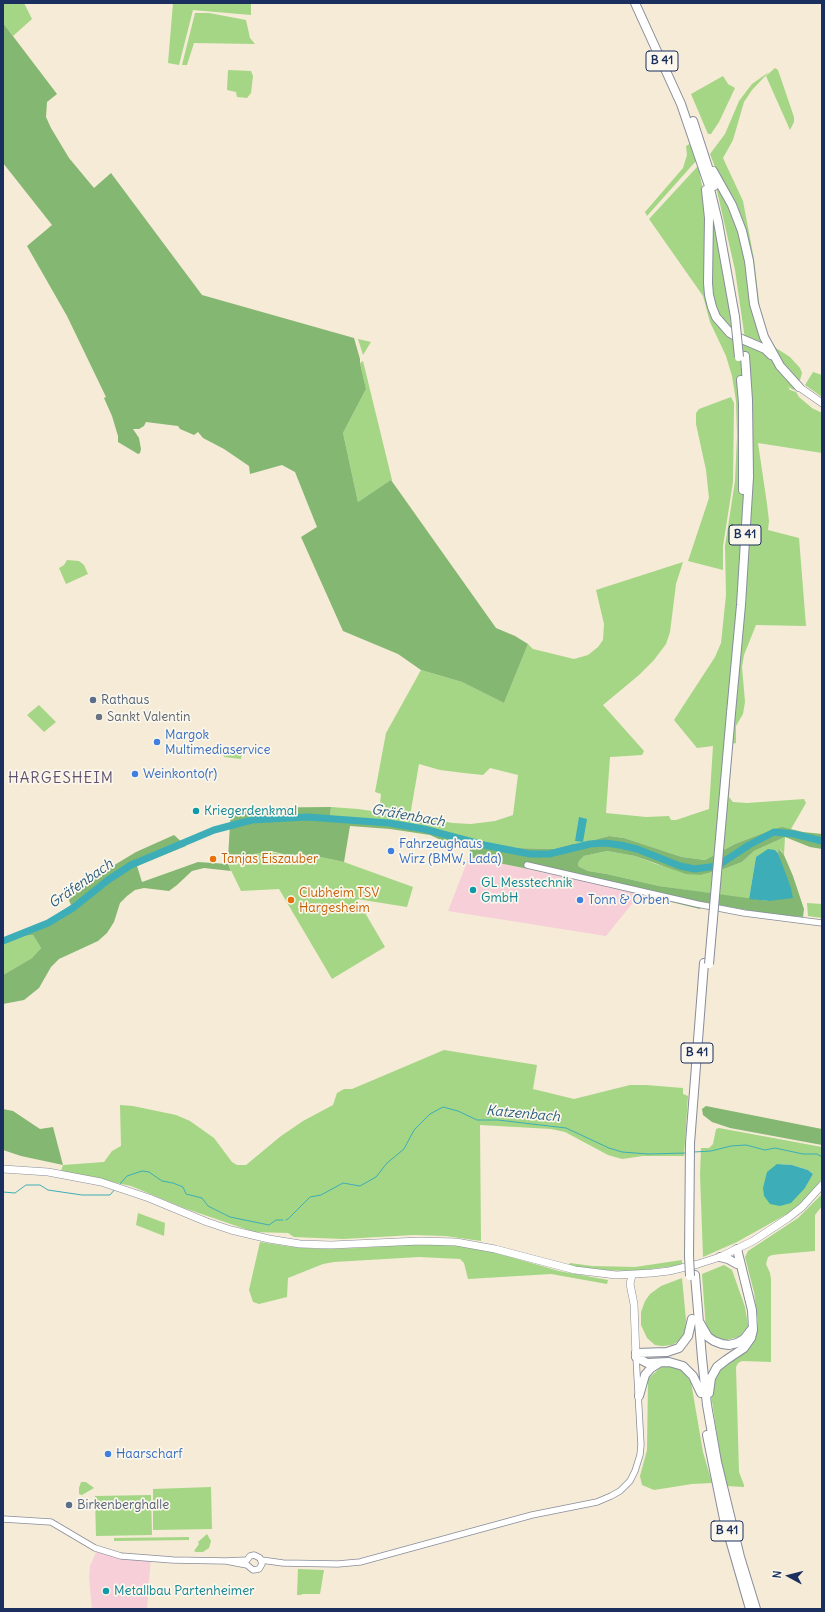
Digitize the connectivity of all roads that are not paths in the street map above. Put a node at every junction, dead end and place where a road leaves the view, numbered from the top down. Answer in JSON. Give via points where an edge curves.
{"nodes":[{"id":1,"x":635,"y":3,"type":"edge"},
{"id":2,"x":641,"y":3,"type":"edge"},
{"id":3,"x":704,"y":161,"type":"junction"},
{"id":4,"x":776,"y":360,"type":"junction"},
{"id":5,"x":799,"y":387,"type":"joint"},
{"id":6,"x":822,"y":403,"type":"edge"},
{"id":7,"x":527,"y":864,"type":"dead end"},
{"id":8,"x":822,"y":923,"type":"edge"},
{"id":9,"x":3,"y":1169,"type":"edge"},
{"id":10,"x":822,"y":1185,"type":"edge"},
{"id":11,"x":736,"y":1249,"type":"junction"},
{"id":12,"x":720,"y":1257,"type":"junction"},
{"id":13,"x":737,"y":1264,"type":"junction"},
{"id":14,"x":616,"y":1275,"type":"junction"},
{"id":15,"x":634,"y":1275,"type":"junction"},
{"id":16,"x":743,"y":1277,"type":"junction"},
{"id":17,"x":631,"y":1290,"type":"junction"},
{"id":18,"x":634,"y":1304,"type":"junction"},
{"id":19,"x":695,"y":1318,"type":"junction"},
{"id":20,"x":753,"y":1322,"type":"junction"},
{"id":21,"x":636,"y":1355,"type":"junction"},
{"id":22,"x":662,"y":1362,"type":"junction"},
{"id":23,"x":701,"y":1393,"type":"junction"},
{"id":24,"x":639,"y":1396,"type":"junction"},
{"id":25,"x":707,"y":1405,"type":"junction"},
{"id":26,"x":3,"y":1519,"type":"edge"},
{"id":27,"x":247,"y":1563,"type":"junction"},
{"id":28,"x":261,"y":1563,"type":"junction"},
{"id":29,"x":750,"y":1609,"type":"edge"},
{"id":30,"x":756,"y":1609,"type":"edge"}],
"edges":[{"from":1,"to":3,"type":"highway","number":"B 41"},
{"from":2,"to":3,"type":"highway","number":"B 41","via":[[687,105]]},
{"from":3,"to":4,"type":"highway","number":"B 41","via":[[732,205],[742,231],[749,261],[754,304],[764,337]]},
{"from":3,"to":4,"type":"highway","number":"B 41","via":[[709,218],[708,283],[712,307],[716,317],[730,333],[765,349]]},
{"from":3,"to":19,"type":"highway","number":"B 41","bridge":true,"via":[[738,316],[742,356],[744,477],[729,713],[692,1158]]},
{"from":4,"to":5,"type":"highway","number":"B 41"},
{"from":5,"to":6,"type":"main road"},
{"from":7,"to":8,"type":"street","via":[[744,913]]},
{"from":9,"to":14,"type":"main road","via":[[62,1174],[109,1184],[207,1222],[269,1239],[330,1245],[456,1242],[495,1249],[575,1270]]},
{"from":10,"to":11,"type":"main road","via":[[788,1218],[754,1241]]},
{"from":11,"to":12,"type":"main road"},
{"from":11,"to":13,"type":"highway"},
{"from":11,"to":16,"type":"highway"},
{"from":12,"to":13,"type":"highway"},
{"from":12,"to":15,"type":"main road","via":[[669,1271]]},
{"from":13,"to":16,"type":"highway"},
{"from":14,"to":15,"type":"main road"},
{"from":14,"to":17,"type":"main road","via":[[624,1280]]},
{"from":15,"to":17,"type":"main road"},
{"from":15,"to":18,"type":"main road"},
{"from":16,"to":20,"type":"highway"},
{"from":17,"to":18,"type":"main road"},
{"from":18,"to":21,"type":"main road"},
{"from":19,"to":20,"type":"highway","number":"B 41","via":[[708,1337],[726,1345],[744,1339]]},
{"from":19,"to":21,"type":"highway","number":"B 41","via":[[687,1339],[676,1349]]},
{"from":19,"to":23,"type":"highway","number":"B 41"},
{"from":19,"to":25,"type":"highway","number":"B 41"},
{"from":20,"to":25,"type":"highway","number":"B 41","via":[[752,1334],[747,1345],[723,1362],[713,1374]]},
{"from":21,"to":22,"type":"highway","number":"B 41","via":[[647,1363]]},
{"from":21,"to":24,"type":"street"},
{"from":22,"to":23,"type":"highway","number":"B 41","via":[[676,1363],[686,1368]]},
{"from":22,"to":24,"type":"highway","via":[[645,1375]]},
{"from":23,"to":29,"type":"highway","number":"B 41","via":[[716,1484],[734,1558]]},
{"from":24,"to":28,"type":"street","via":[[641,1445],[637,1465],[626,1484],[607,1498],[532,1515],[360,1562]]},
{"from":25,"to":30,"type":"highway","number":"B 41","via":[[729,1515]]},
{"from":26,"to":27,"type":"street","via":[[51,1522],[95,1548],[121,1556]]},
{"from":27,"to":28,"type":"street","via":[[251,1570],[255,1571]]},
{"from":27,"to":28,"type":"street","via":[[250,1556],[254,1555]]}]}
